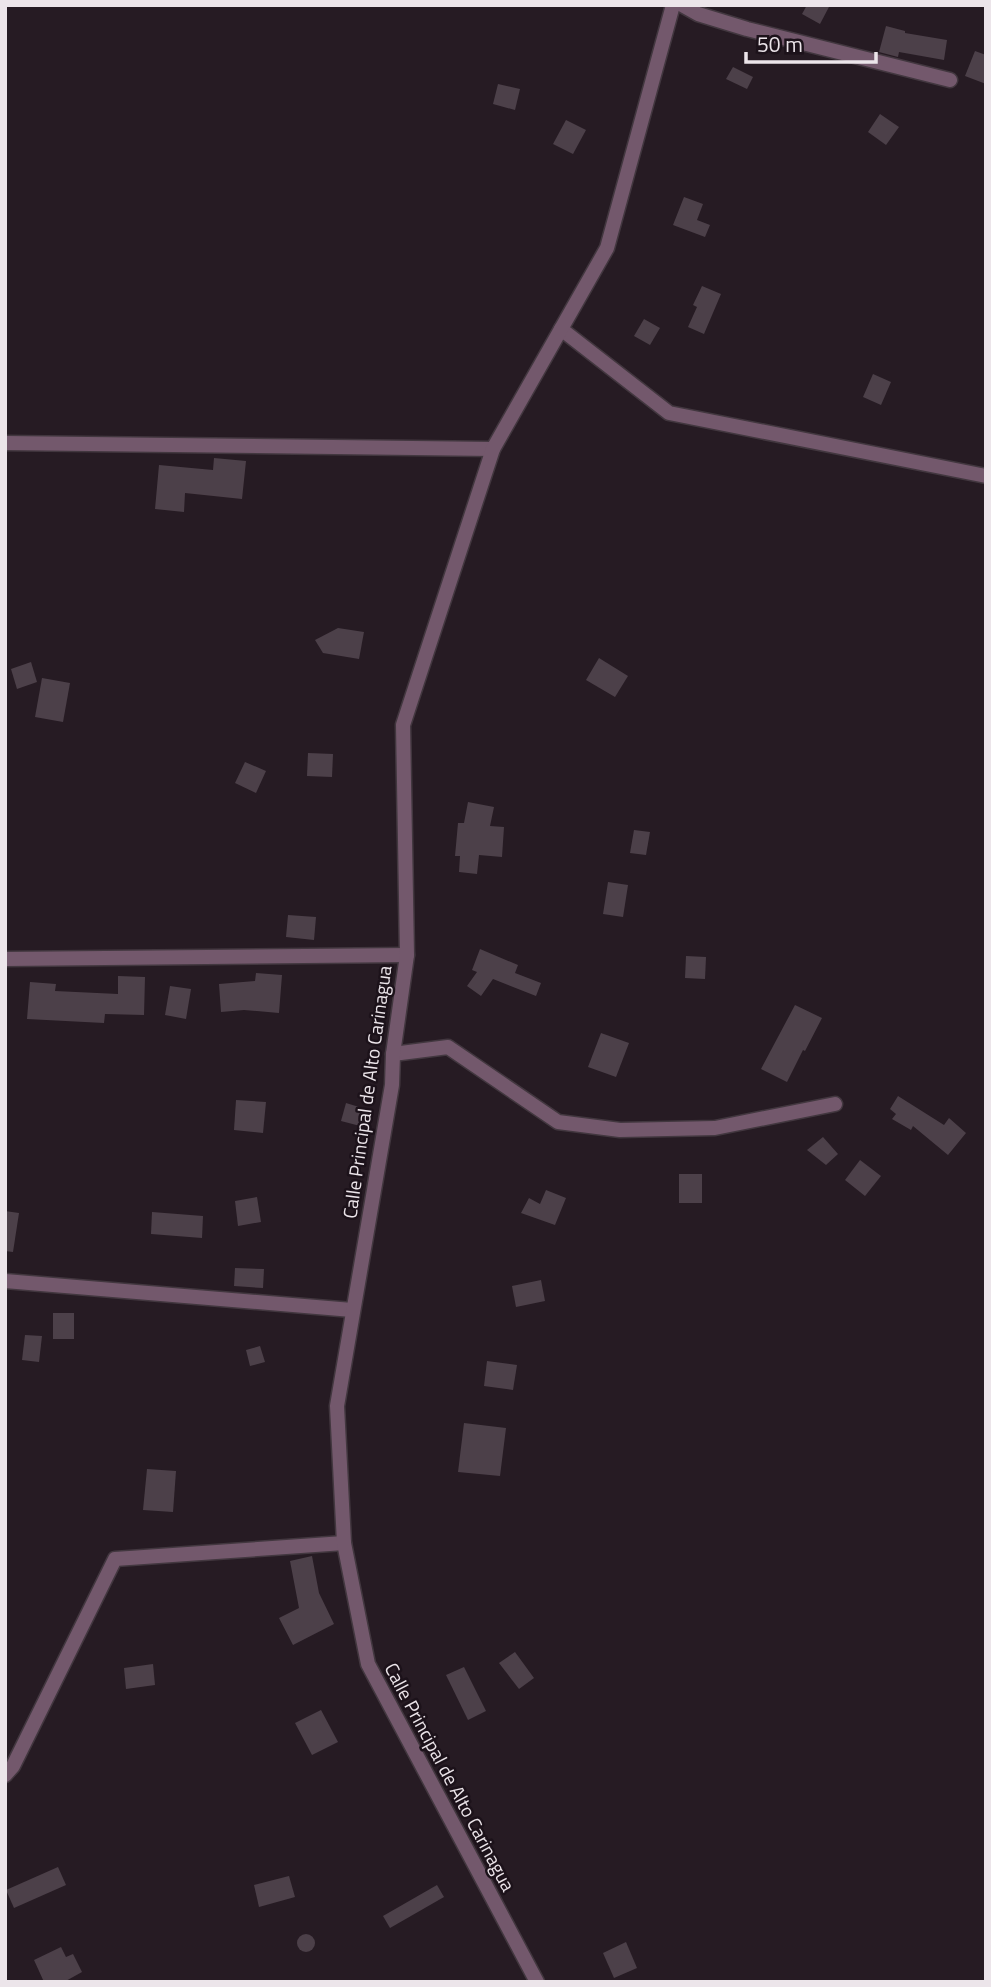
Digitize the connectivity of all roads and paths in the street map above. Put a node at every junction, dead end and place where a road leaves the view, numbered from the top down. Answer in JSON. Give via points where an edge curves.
{"nodes":[{"id":1,"x":673,"y":5,"type":"edge"},
{"id":2,"x":682,"y":5,"type":"edge"},
{"id":3,"x":950,"y":80,"type":"dead end"},
{"id":4,"x":561,"y":329,"type":"junction"},
{"id":5,"x":5,"y":443,"type":"edge"},
{"id":6,"x":493,"y":449,"type":"junction"},
{"id":7,"x":986,"y":476,"type":"edge"},
{"id":8,"x":407,"y":955,"type":"junction"},
{"id":9,"x":5,"y":959,"type":"edge"},
{"id":10,"x":393,"y":1054,"type":"junction"},
{"id":11,"x":835,"y":1104,"type":"dead end"},
{"id":12,"x":5,"y":1281,"type":"edge"},
{"id":13,"x":352,"y":1310,"type":"junction"},
{"id":14,"x":344,"y":1543,"type":"junction"},
{"id":15,"x":5,"y":1775,"type":"edge"},
{"id":16,"x":537,"y":1982,"type":"edge"}],
"edges":[{"from":1,"to":4,"type":"street","name":"Calle Principal de Alto Carinagua","via":[[607,248]]},
{"from":2,"to":3,"type":"street","via":[[747,29]]},
{"from":4,"to":6,"type":"street","name":"Calle Principal de Alto Carinagua"},
{"from":4,"to":7,"type":"street","via":[[670,413]]},
{"from":5,"to":6,"type":"street"},
{"from":6,"to":8,"type":"street","name":"Calle Principal de Alto Carinagua","via":[[403,725]]},
{"from":8,"to":9,"type":"street"},
{"from":8,"to":10,"type":"street","name":"Calle Principal de Alto Carinagua"},
{"from":10,"to":11,"type":"street","via":[[448,1047],[558,1122],[620,1130],[715,1129]]},
{"from":10,"to":13,"type":"street","name":"Calle Principal de Alto Carinagua","via":[[392,1085]]},
{"from":12,"to":13,"type":"street"},
{"from":13,"to":14,"type":"street","name":"Calle Principal de Alto Carinagua","via":[[337,1406]]},
{"from":14,"to":15,"type":"street","via":[[114,1559]]},
{"from":14,"to":16,"type":"street","name":"Calle Principal de Alto Carinagua","via":[[369,1664]]}]}
